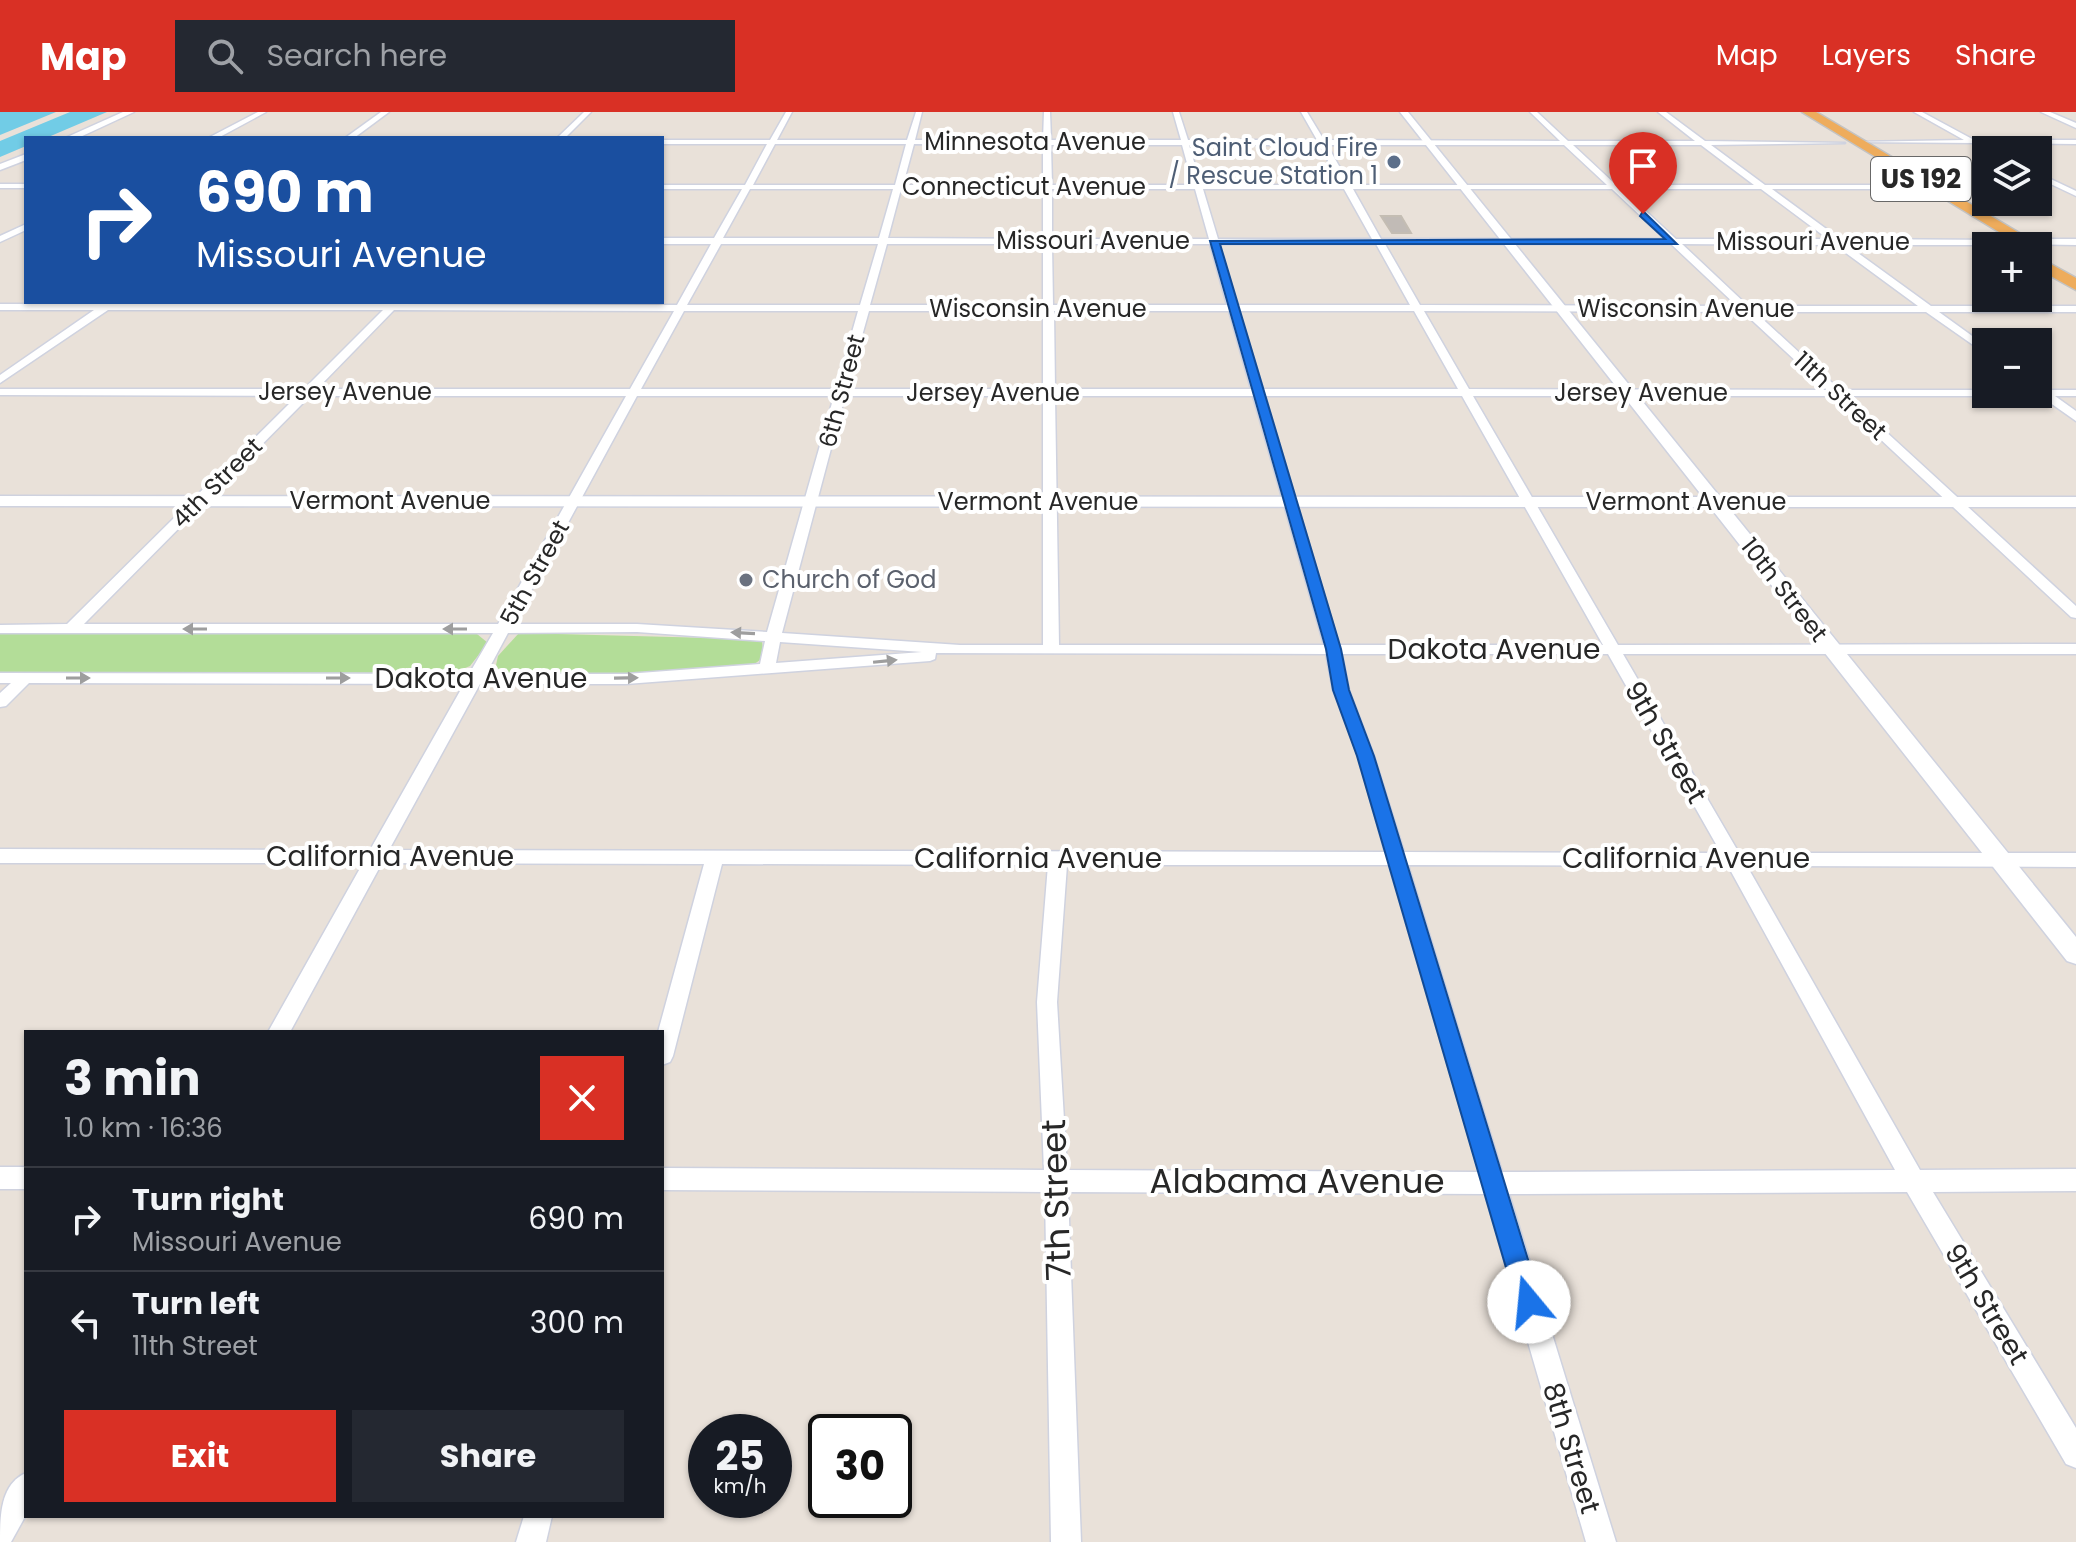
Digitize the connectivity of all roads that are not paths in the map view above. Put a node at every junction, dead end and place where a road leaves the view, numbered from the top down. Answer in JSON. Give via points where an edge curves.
{"nodes":[{"id":1,"x":130,"y":112,"type":"edge"},
{"id":2,"x":263,"y":112,"type":"edge"},
{"id":3,"x":386,"y":112,"type":"edge"},
{"id":4,"x":588,"y":112,"type":"edge"},
{"id":5,"x":789,"y":112,"type":"edge"},
{"id":6,"x":919,"y":112,"type":"edge"},
{"id":7,"x":1047,"y":112,"type":"edge"},
{"id":8,"x":1176,"y":112,"type":"edge"},
{"id":9,"x":1304,"y":112,"type":"edge"},
{"id":10,"x":1404,"y":112,"type":"edge"},
{"id":11,"x":1533,"y":112,"type":"edge"},
{"id":12,"x":1661,"y":112,"type":"edge"},
{"id":13,"x":1790,"y":112,"type":"edge"},
{"id":14,"x":1917,"y":112,"type":"edge"},
{"id":15,"x":2044,"y":112,"type":"edge"},
{"id":16,"x":1805,"y":116,"type":"edge"},
{"id":17,"x":2076,"y":126,"type":"edge"},
{"id":18,"x":75,"y":136,"type":"edge"},
{"id":19,"x":216,"y":136,"type":"edge"},
{"id":20,"x":352,"y":136,"type":"edge"},
{"id":21,"x":563,"y":136,"type":"edge"},
{"id":22,"x":1972,"y":140,"type":"edge"},
{"id":23,"x":913,"y":141,"type":"junction"},
{"id":24,"x":664,"y":142,"type":"edge"},
{"id":25,"x":772,"y":142,"type":"junction"},
{"id":26,"x":1047,"y":142,"type":"junction"},
{"id":27,"x":1184,"y":142,"type":"junction"},
{"id":28,"x":1321,"y":142,"type":"junction"},
{"id":29,"x":1427,"y":142,"type":"junction"},
{"id":30,"x":1565,"y":142,"type":"junction"},
{"id":31,"x":1703,"y":142,"type":"junction"},
{"id":32,"x":1859,"y":142,"type":"junction"},
{"id":33,"x":1972,"y":142,"type":"edge"},
{"id":34,"x":2052,"y":142,"type":"edge"},
{"id":35,"x":2076,"y":142,"type":"edge"},
{"id":36,"x":1841,"y":143,"type":"junction"},
{"id":37,"x":24,"y":158,"type":"edge"},
{"id":38,"x":1876,"y":164,"type":"junction"},
{"id":39,"x":0,"y":167,"type":"edge"},
{"id":40,"x":1901,"y":168,"type":"junction"},
{"id":41,"x":2052,"y":182,"type":"edge"},
{"id":42,"x":0,"y":186,"type":"edge"},
{"id":43,"x":24,"y":186,"type":"edge"},
{"id":44,"x":664,"y":187,"type":"edge"},
{"id":45,"x":747,"y":187,"type":"junction"},
{"id":46,"x":898,"y":187,"type":"junction"},
{"id":47,"x":1047,"y":187,"type":"junction"},
{"id":48,"x":1198,"y":187,"type":"junction"},
{"id":49,"x":1347,"y":187,"type":"junction"},
{"id":50,"x":1464,"y":187,"type":"junction"},
{"id":51,"x":1614,"y":187,"type":"junction"},
{"id":52,"x":1764,"y":187,"type":"junction"},
{"id":53,"x":1914,"y":187,"type":"junction"},
{"id":54,"x":1935,"y":188,"type":"junction"},
{"id":55,"x":1972,"y":188,"type":"edge"},
{"id":56,"x":2052,"y":188,"type":"edge"},
{"id":57,"x":2064,"y":188,"type":"junction"},
{"id":58,"x":2076,"y":191,"type":"edge"},
{"id":59,"x":1982,"y":222,"type":"junction"},
{"id":60,"x":24,"y":228,"type":"edge"},
{"id":61,"x":1999,"y":232,"type":"edge"},
{"id":62,"x":1999,"y":232,"type":"edge"},
{"id":63,"x":0,"y":240,"type":"edge"},
{"id":64,"x":24,"y":240,"type":"edge"},
{"id":65,"x":664,"y":241,"type":"edge"},
{"id":66,"x":1048,"y":241,"type":"junction"},
{"id":67,"x":1215,"y":241,"type":"junction"},
{"id":68,"x":1378,"y":241,"type":"junction"},
{"id":69,"x":718,"y":242,"type":"junction"},
{"id":70,"x":883,"y":242,"type":"junction"},
{"id":71,"x":1507,"y":242,"type":"junction"},
{"id":72,"x":1674,"y":242,"type":"junction"},
{"id":73,"x":1838,"y":242,"type":"junction"},
{"id":74,"x":2076,"y":242,"type":"edge"},
{"id":75,"x":2052,"y":246,"type":"edge"},
{"id":76,"x":1972,"y":247,"type":"edge"},
{"id":77,"x":2052,"y":260,"type":"edge"},
{"id":78,"x":2052,"y":267,"type":"edge"},
{"id":79,"x":2076,"y":271,"type":"edge"},
{"id":80,"x":2076,"y":285,"type":"edge"},
{"id":81,"x":108,"y":305,"type":"edge"},
{"id":82,"x":394,"y":305,"type":"edge"},
{"id":83,"x":0,"y":307,"type":"edge"},
{"id":84,"x":681,"y":308,"type":"junction"},
{"id":85,"x":1048,"y":308,"type":"junction"},
{"id":86,"x":864,"y":309,"type":"junction"},
{"id":87,"x":1233,"y":309,"type":"junction"},
{"id":88,"x":1417,"y":309,"type":"junction"},
{"id":89,"x":1562,"y":309,"type":"junction"},
{"id":90,"x":1746,"y":309,"type":"junction"},
{"id":91,"x":1930,"y":309,"type":"junction"},
{"id":92,"x":2076,"y":309,"type":"edge"},
{"id":93,"x":1972,"y":340,"type":"edge"},
{"id":94,"x":0,"y":380,"type":"edge"},
{"id":95,"x":0,"y":392,"type":"edge"},
{"id":96,"x":308,"y":392,"type":"junction"},
{"id":97,"x":1050,"y":392,"type":"junction"},
{"id":98,"x":2052,"y":392,"type":"edge"},
{"id":99,"x":632,"y":393,"type":"junction"},
{"id":100,"x":842,"y":393,"type":"junction"},
{"id":101,"x":1258,"y":393,"type":"junction"},
{"id":102,"x":1465,"y":393,"type":"junction"},
{"id":103,"x":1628,"y":393,"type":"junction"},
{"id":104,"x":1837,"y":393,"type":"junction"},
{"id":105,"x":1972,"y":393,"type":"edge"},
{"id":106,"x":2076,"y":393,"type":"edge"},
{"id":107,"x":2052,"y":400,"type":"edge"},
{"id":108,"x":2076,"y":417,"type":"edge"},
{"id":109,"x":0,"y":501,"type":"edge"},
{"id":110,"x":199,"y":501,"type":"junction"},
{"id":111,"x":574,"y":501,"type":"junction"},
{"id":112,"x":813,"y":502,"type":"junction"},
{"id":113,"x":1050,"y":502,"type":"junction"},
{"id":114,"x":1290,"y":502,"type":"junction"},
{"id":115,"x":1528,"y":502,"type":"junction"},
{"id":116,"x":1716,"y":502,"type":"junction"},
{"id":117,"x":2076,"y":502,"type":"edge"},
{"id":118,"x":1956,"y":503,"type":"junction"},
{"id":119,"x":2076,"y":614,"type":"edge"},
{"id":120,"x":0,"y":629,"type":"edge"},
{"id":121,"x":71,"y":629,"type":"junction"},
{"id":122,"x":504,"y":629,"type":"junction"},
{"id":123,"x":775,"y":635,"type":"junction"},
{"id":124,"x":1051,"y":649,"type":"junction"},
{"id":125,"x":1333,"y":649,"type":"junction"},
{"id":126,"x":1612,"y":649,"type":"junction"},
{"id":127,"x":2076,"y":649,"type":"edge"},
{"id":128,"x":960,"y":650,"type":"junction"},
{"id":129,"x":1832,"y":650,"type":"junction"},
{"id":130,"x":767,"y":670,"type":"junction"},
{"id":131,"x":0,"y":678,"type":"edge"},
{"id":132,"x":25,"y":678,"type":"junction"},
{"id":133,"x":476,"y":678,"type":"junction"},
{"id":134,"x":0,"y":702,"type":"edge"},
{"id":135,"x":0,"y":856,"type":"edge"},
{"id":136,"x":376,"y":857,"type":"junction"},
{"id":137,"x":715,"y":857,"type":"junction"},
{"id":138,"x":1396,"y":857,"type":"junction"},
{"id":139,"x":1733,"y":858,"type":"junction"},
{"id":140,"x":1058,"y":859,"type":"junction"},
{"id":141,"x":2001,"y":860,"type":"junction"},
{"id":142,"x":2076,"y":860,"type":"edge"},
{"id":143,"x":2076,"y":954,"type":"edge"},
{"id":144,"x":280,"y":1030,"type":"edge"},
{"id":145,"x":664,"y":1048,"type":"edge"},
{"id":146,"x":0,"y":1178,"type":"edge"},
{"id":147,"x":24,"y":1178,"type":"edge"},
{"id":148,"x":664,"y":1179,"type":"edge"},
{"id":149,"x":1056,"y":1179,"type":"junction"},
{"id":150,"x":1913,"y":1180,"type":"junction"},
{"id":151,"x":2076,"y":1180,"type":"edge"},
{"id":152,"x":1493,"y":1183,"type":"junction"},
{"id":153,"x":2076,"y":1454,"type":"edge"},
{"id":154,"x":24,"y":1491,"type":"edge"},
{"id":155,"x":537,"y":1518,"type":"edge"},
{"id":156,"x":0,"y":1534,"type":"edge"},
{"id":157,"x":531,"y":1542,"type":"edge"},
{"id":158,"x":1066,"y":1542,"type":"edge"},
{"id":159,"x":1601,"y":1542,"type":"edge"}],
"edges":[{"from":1,"to":18,"type":"street"},
{"from":2,"to":19,"type":"street"},
{"from":3,"to":20,"type":"street"},
{"from":4,"to":21,"type":"street"},
{"from":5,"to":25,"type":"street","name":"5th Street"},
{"from":6,"to":23,"type":"street","name":"6th Street"},
{"from":7,"to":26,"type":"street"},
{"from":8,"to":27,"type":"street","name":"8th Street"},
{"from":9,"to":28,"type":"street","name":"9th Street"},
{"from":10,"to":29,"type":"street","name":"10th Street"},
{"from":11,"to":30,"type":"street","name":"11th Street"},
{"from":12,"to":31,"type":"street"},
{"from":13,"to":16,"type":"highway","number":"US 192"},
{"from":14,"to":22,"type":"street"},
{"from":15,"to":17,"type":"street"},
{"from":16,"to":32,"type":"highway","number":"US 192"},
{"from":16,"to":32,"type":"highway","via":[[1843,139]]},
{"from":16,"to":36,"type":"highway","number":"US 192"},
{"from":23,"to":25,"type":"street","name":"Minnesota Avenue"},
{"from":23,"to":26,"type":"street","name":"Minnesota Avenue"},
{"from":23,"to":46,"type":"street","name":"6th Street"},
{"from":24,"to":25,"type":"street","name":"Minnesota Avenue"},
{"from":25,"to":45,"type":"street","name":"5th Street"},
{"from":26,"to":27,"type":"street","name":"Minnesota Avenue"},
{"from":26,"to":47,"type":"street"},
{"from":27,"to":28,"type":"street","name":"Minnesota Avenue"},
{"from":27,"to":48,"type":"street","name":"8th Street"},
{"from":28,"to":29,"type":"street","name":"Minnesota Avenue"},
{"from":28,"to":49,"type":"street","name":"9th Street"},
{"from":29,"to":30,"type":"street","name":"Minnesota Avenue"},
{"from":29,"to":50,"type":"street","name":"10th Street"},
{"from":30,"to":31,"type":"street","name":"Minnesota Avenue"},
{"from":30,"to":51,"type":"street","name":"11th Street"},
{"from":31,"to":36,"type":"street","name":"Minnesota Avenue"},
{"from":31,"to":52,"type":"street"},
{"from":32,"to":33,"type":"street"},
{"from":32,"to":40,"type":"highway","number":"US 192"},
{"from":34,"to":35,"type":"street"},
{"from":36,"to":38,"type":"highway","number":"US 192"},
{"from":36,"to":40,"type":"highway"},
{"from":37,"to":39,"type":"street"},
{"from":38,"to":53,"type":"highway","number":"US 192"},
{"from":38,"to":54,"type":"highway"},
{"from":40,"to":54,"type":"highway","number":"US 192"},
{"from":41,"to":57,"type":"street"},
{"from":42,"to":43,"type":"street"},
{"from":44,"to":45,"type":"street","name":"Connecticut Avenue"},
{"from":45,"to":46,"type":"street","name":"Connecticut Avenue"},
{"from":45,"to":69,"type":"street","name":"5th Street"},
{"from":46,"to":47,"type":"street","name":"Connecticut Avenue"},
{"from":46,"to":70,"type":"street","name":"6th Street"},
{"from":47,"to":48,"type":"street","name":"Connecticut Avenue"},
{"from":47,"to":66,"type":"street"},
{"from":48,"to":49,"type":"street","name":"Connecticut Avenue"},
{"from":48,"to":67,"type":"street","name":"8th Street"},
{"from":49,"to":50,"type":"street","name":"Connecticut Avenue"},
{"from":49,"to":68,"type":"street","name":"9th Street"},
{"from":50,"to":51,"type":"street","name":"Connecticut Avenue"},
{"from":50,"to":71,"type":"street","name":"10th Street"},
{"from":51,"to":52,"type":"street","name":"Connecticut Avenue"},
{"from":51,"to":72,"type":"street","name":"11th Street"},
{"from":52,"to":53,"type":"street","name":"Connecticut Avenue"},
{"from":52,"to":73,"type":"street"},
{"from":53,"to":59,"type":"highway","number":"US 192"},
{"from":54,"to":55,"type":"street"},
{"from":54,"to":59,"type":"highway","number":"US 192"},
{"from":56,"to":57,"type":"street"},
{"from":57,"to":58,"type":"street"},
{"from":59,"to":61,"type":"highway","number":"US 192"},
{"from":59,"to":62,"type":"highway"},
{"from":60,"to":63,"type":"street"},
{"from":63,"to":64,"type":"street"},
{"from":65,"to":69,"type":"street","name":"Missouri Avenue"},
{"from":66,"to":67,"type":"street","name":"Missouri Avenue"},
{"from":66,"to":70,"type":"street","name":"Missouri Avenue"},
{"from":66,"to":85,"type":"street"},
{"from":67,"to":68,"type":"street","name":"Missouri Avenue"},
{"from":67,"to":87,"type":"street","name":"8th Street"},
{"from":68,"to":71,"type":"street","name":"Missouri Avenue"},
{"from":68,"to":88,"type":"street","name":"9th Street"},
{"from":69,"to":70,"type":"street","name":"Missouri Avenue"},
{"from":69,"to":84,"type":"street","name":"5th Street"},
{"from":70,"to":86,"type":"street","name":"6th Street"},
{"from":71,"to":72,"type":"street","name":"Missouri Avenue"},
{"from":71,"to":89,"type":"street","name":"10th Street"},
{"from":72,"to":73,"type":"street","name":"Missouri Avenue"},
{"from":72,"to":90,"type":"street","name":"11th Street"},
{"from":73,"to":76,"type":"street","name":"Missouri Avenue"},
{"from":73,"to":91,"type":"street"},
{"from":74,"to":75,"type":"street","name":"Missouri Avenue"},
{"from":77,"to":79,"type":"highway","number":"US 192"},
{"from":78,"to":80,"type":"highway","number":"US 192"},
{"from":81,"to":82,"type":"street","name":"Wisconsin Avenue"},
{"from":81,"to":83,"type":"street","name":"Wisconsin Avenue"},
{"from":81,"to":94,"type":"street"},
{"from":82,"to":84,"type":"street","name":"Wisconsin Avenue"},
{"from":82,"to":96,"type":"street","name":"4th Street"},
{"from":84,"to":86,"type":"street","name":"Wisconsin Avenue"},
{"from":84,"to":99,"type":"street","name":"5th Street"},
{"from":85,"to":86,"type":"street","name":"Wisconsin Avenue"},
{"from":85,"to":87,"type":"street","name":"Wisconsin Avenue"},
{"from":85,"to":97,"type":"street"},
{"from":86,"to":100,"type":"street","name":"6th Street"},
{"from":87,"to":88,"type":"street","name":"Wisconsin Avenue"},
{"from":87,"to":101,"type":"street","name":"8th Street"},
{"from":88,"to":89,"type":"street","name":"Wisconsin Avenue"},
{"from":88,"to":102,"type":"street","name":"9th Street"},
{"from":89,"to":90,"type":"street","name":"Wisconsin Avenue"},
{"from":89,"to":103,"type":"street","name":"10th Street"},
{"from":90,"to":91,"type":"street","name":"Wisconsin Avenue"},
{"from":90,"to":104,"type":"street","name":"11th Street"},
{"from":91,"to":92,"type":"street","name":"Wisconsin Avenue"},
{"from":91,"to":93,"type":"street"},
{"from":95,"to":96,"type":"street","name":"Jersey Avenue"},
{"from":96,"to":99,"type":"street","name":"Jersey Avenue"},
{"from":96,"to":110,"type":"street","name":"4th Street"},
{"from":97,"to":100,"type":"street","name":"Jersey Avenue"},
{"from":97,"to":101,"type":"street","name":"Jersey Avenue"},
{"from":97,"to":113,"type":"street"},
{"from":98,"to":106,"type":"street"},
{"from":99,"to":100,"type":"street","name":"Jersey Avenue"},
{"from":99,"to":111,"type":"street","name":"5th Street"},
{"from":100,"to":112,"type":"street","name":"6th Street"},
{"from":101,"to":102,"type":"street","name":"Jersey Avenue"},
{"from":101,"to":114,"type":"street","name":"8th Street"},
{"from":102,"to":103,"type":"street","name":"Jersey Avenue"},
{"from":102,"to":115,"type":"street","name":"9th Street"},
{"from":103,"to":104,"type":"street","name":"Jersey Avenue"},
{"from":103,"to":116,"type":"street","name":"10th Street"},
{"from":104,"to":105,"type":"street","name":"Jersey Avenue"},
{"from":104,"to":118,"type":"street","name":"11th Street"},
{"from":107,"to":108,"type":"street"},
{"from":109,"to":110,"type":"street","name":"Vermont Avenue"},
{"from":110,"to":111,"type":"street","name":"Vermont Avenue"},
{"from":110,"to":121,"type":"street","name":"4th Street"},
{"from":111,"to":112,"type":"street","name":"Vermont Avenue"},
{"from":111,"to":122,"type":"street","name":"5th Street"},
{"from":112,"to":113,"type":"street","name":"Vermont Avenue"},
{"from":112,"to":123,"type":"street","name":"6th Street"},
{"from":113,"to":114,"type":"street","name":"Vermont Avenue"},
{"from":113,"to":124,"type":"street"},
{"from":114,"to":115,"type":"street","name":"Vermont Avenue"},
{"from":114,"to":125,"type":"street","name":"8th Street"},
{"from":115,"to":116,"type":"street","name":"Vermont Avenue"},
{"from":115,"to":126,"type":"street","name":"9th Street"},
{"from":116,"to":118,"type":"street","name":"Vermont Avenue"},
{"from":116,"to":129,"type":"street","name":"10th Street"},
{"from":117,"to":118,"type":"street","name":"Vermont Avenue"},
{"from":118,"to":119,"type":"street","name":"11th Street"},
{"from":120,"to":121,"type":"street","name":"Dakota Avenue"},
{"from":122,"to":121,"type":"street","name":"Dakota Avenue","one_way":true},
{"from":123,"to":122,"type":"street","name":"Dakota Avenue","one_way":true},
{"from":122,"to":133,"type":"street","name":"5th Street"},
{"from":123,"to":128,"type":"street","name":"Dakota Avenue"},
{"from":123,"to":130,"type":"street","name":"6th Street"},
{"from":124,"to":125,"type":"street","name":"Dakota Avenue"},
{"from":124,"to":128,"type":"street","name":"Dakota Avenue"},
{"from":125,"to":126,"type":"street","name":"Dakota Avenue"},
{"from":125,"to":138,"type":"street","name":"8th Street","via":[[1341,690]]},
{"from":126,"to":129,"type":"street","name":"Dakota Avenue"},
{"from":126,"to":139,"type":"street","name":"9th Street"},
{"from":127,"to":129,"type":"street","name":"Dakota Avenue"},
{"from":130,"to":128,"type":"street","name":"Dakota Avenue","one_way":true},
{"from":129,"to":141,"type":"street","name":"10th Street"},
{"from":133,"to":130,"type":"street","name":"Dakota Avenue","one_way":true,"via":[[626,679]]},
{"from":131,"to":132,"type":"street","name":"Dakota Avenue"},
{"from":132,"to":133,"type":"street","name":"Dakota Avenue","one_way":true},
{"from":132,"to":134,"type":"street"},
{"from":133,"to":136,"type":"street","name":"5th Street"},
{"from":135,"to":136,"type":"street","name":"California Avenue"},
{"from":136,"to":137,"type":"street","name":"California Avenue"},
{"from":136,"to":144,"type":"street","name":"5th Street"},
{"from":137,"to":140,"type":"street","name":"California Avenue"},
{"from":137,"to":145,"type":"street"},
{"from":138,"to":139,"type":"street","name":"California Avenue"},
{"from":138,"to":140,"type":"street","name":"California Avenue"},
{"from":138,"to":152,"type":"street","name":"8th Street"},
{"from":139,"to":141,"type":"street","name":"California Avenue"},
{"from":139,"to":150,"type":"street","name":"9th Street"},
{"from":140,"to":149,"type":"street","name":"7th Street","via":[[1047,1002]]},
{"from":141,"to":142,"type":"street","name":"California Avenue"},
{"from":141,"to":143,"type":"street","name":"10th Street"},
{"from":146,"to":147,"type":"street"},
{"from":148,"to":149,"type":"street","name":"Alabama Avenue"},
{"from":149,"to":152,"type":"street","name":"Alabama Avenue"},
{"from":149,"to":158,"type":"street","name":"7th Street"},
{"from":150,"to":151,"type":"street","name":"Alabama Avenue"},
{"from":150,"to":152,"type":"street","name":"Alabama Avenue"},
{"from":150,"to":153,"type":"street","name":"9th Street"},
{"from":152,"to":159,"type":"street","name":"8th Street"},
{"from":154,"to":156,"type":"street"},
{"from":155,"to":157,"type":"street"}]}
